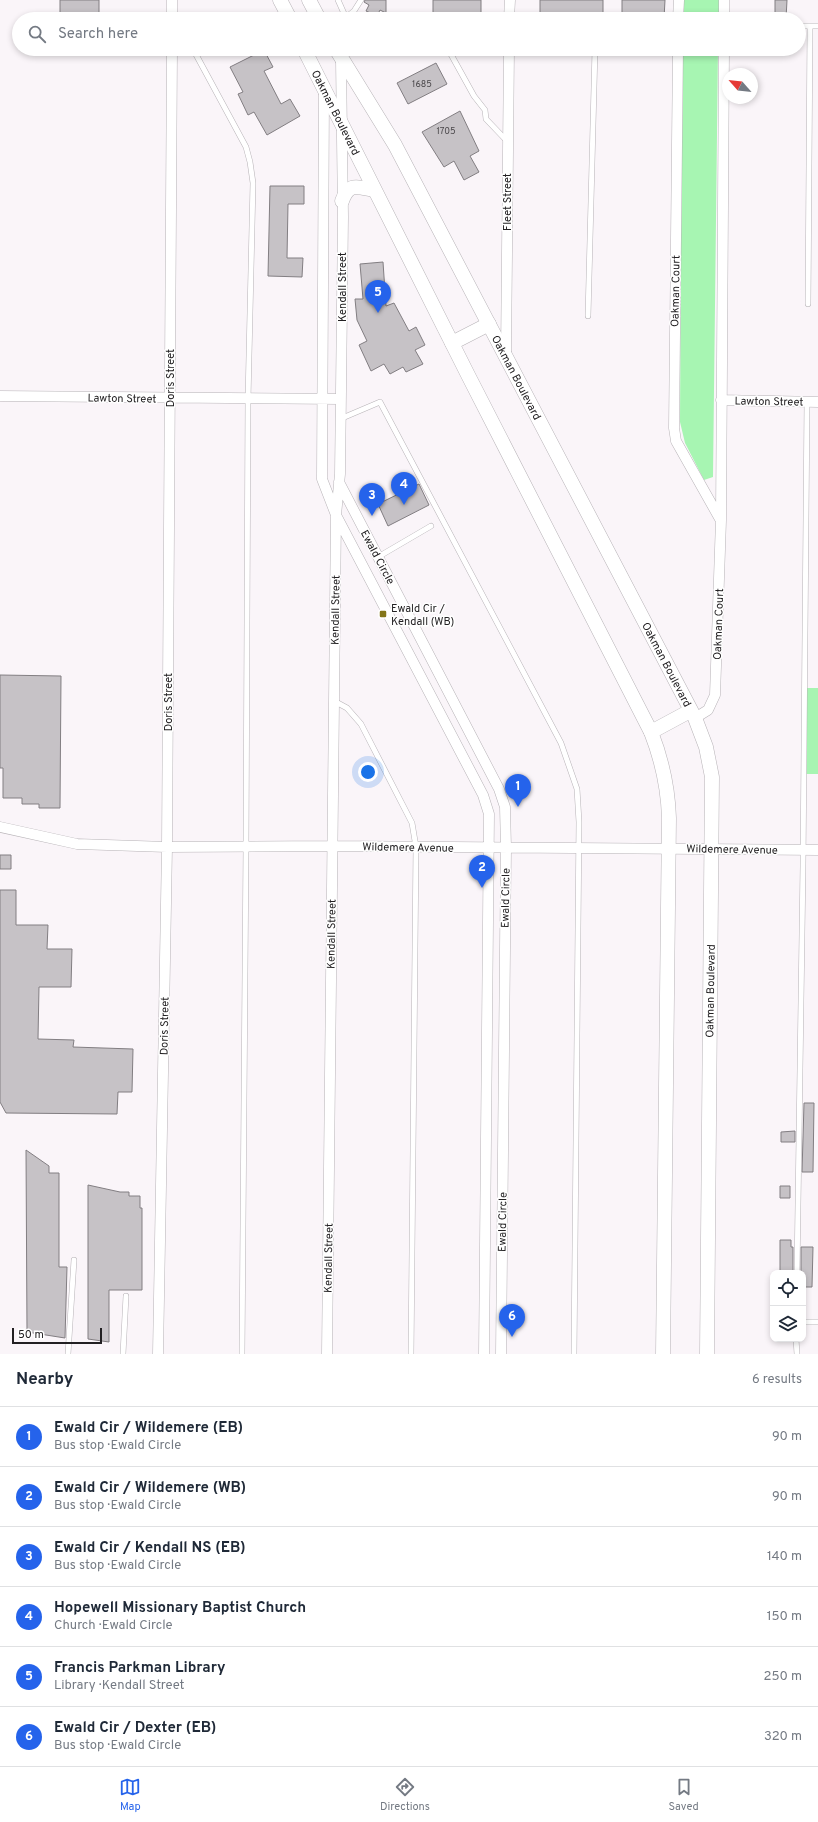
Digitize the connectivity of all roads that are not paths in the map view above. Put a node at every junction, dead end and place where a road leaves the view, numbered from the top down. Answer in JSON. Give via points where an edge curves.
{"nodes":[{"id":1,"x":172,"y":0,"type":"edge"},
{"id":2,"x":280,"y":0,"type":"edge"},
{"id":3,"x":309,"y":0,"type":"edge"},
{"id":4,"x":338,"y":0,"type":"edge"},
{"id":5,"x":361,"y":0,"type":"edge"},
{"id":6,"x":510,"y":0,"type":"edge"},
{"id":7,"x":679,"y":0,"type":"edge"},
{"id":8,"x":724,"y":0,"type":"edge"},
{"id":9,"x":172,"y":12,"type":"edge"},
{"id":10,"x":286,"y":12,"type":"edge"},
{"id":11,"x":315,"y":12,"type":"edge"},
{"id":12,"x":343,"y":12,"type":"edge"},
{"id":13,"x":353,"y":12,"type":"edge"},
{"id":14,"x":509,"y":12,"type":"edge"},
{"id":15,"x":678,"y":12,"type":"edge"},
{"id":16,"x":724,"y":12,"type":"edge"},
{"id":17,"x":806,"y":26,"type":"edge"},
{"id":18,"x":810,"y":26,"type":"junction"},
{"id":19,"x":818,"y":26,"type":"edge"},
{"id":20,"x":172,"y":56,"type":"edge"},
{"id":21,"x":197,"y":56,"type":"edge"},
{"id":22,"x":307,"y":56,"type":"edge"},
{"id":23,"x":338,"y":56,"type":"edge"},
{"id":24,"x":339,"y":56,"type":"edge"},
{"id":25,"x":452,"y":56,"type":"edge"},
{"id":26,"x":508,"y":56,"type":"edge"},
{"id":27,"x":595,"y":56,"type":"edge"},
{"id":28,"x":678,"y":56,"type":"edge"},
{"id":29,"x":724,"y":56,"type":"edge"},
{"id":30,"x":324,"y":91,"type":"junction"},
{"id":31,"x":341,"y":122,"type":"junction"},
{"id":32,"x":507,"y":141,"type":"junction"},
{"id":33,"x":374,"y":190,"type":"junction"},
{"id":34,"x":342,"y":201,"type":"junction"},
{"id":35,"x":808,"y":304,"type":"dead end"},
{"id":36,"x":588,"y":316,"type":"dead end"},
{"id":37,"x":489,"y":324,"type":"junction"},
{"id":38,"x":452,"y":343,"type":"junction"},
{"id":39,"x":506,"y":356,"type":"junction"},
{"id":40,"x":0,"y":396,"type":"edge"},
{"id":41,"x":170,"y":399,"type":"junction"},
{"id":42,"x":248,"y":399,"type":"junction"},
{"id":43,"x":323,"y":399,"type":"junction"},
{"id":44,"x":340,"y":399,"type":"junction"},
{"id":45,"x":721,"y":400,"type":"junction"},
{"id":46,"x":806,"y":402,"type":"junction"},
{"id":47,"x":818,"y":402,"type":"edge"},
{"id":48,"x":340,"y":419,"type":"junction"},
{"id":49,"x":339,"y":482,"type":"junction"},
{"id":50,"x":336,"y":515,"type":"junction"},
{"id":51,"x":721,"y":520,"type":"junction"},
{"id":52,"x":431,"y":526,"type":"dead end"},
{"id":53,"x":378,"y":557,"type":"junction"},
{"id":54,"x":334,"y":701,"type":"junction"},
{"id":55,"x":692,"y":715,"type":"junction"},
{"id":56,"x":651,"y":732,"type":"junction"},
{"id":57,"x":0,"y":827,"type":"edge"},
{"id":58,"x":332,"y":846,"type":"junction"},
{"id":59,"x":167,"y":847,"type":"junction"},
{"id":60,"x":246,"y":847,"type":"junction"},
{"id":61,"x":416,"y":847,"type":"junction"},
{"id":62,"x":489,"y":847,"type":"junction"},
{"id":63,"x":506,"y":848,"type":"junction"},
{"id":64,"x":578,"y":848,"type":"junction"},
{"id":65,"x":668,"y":849,"type":"junction"},
{"id":66,"x":712,"y":849,"type":"junction"},
{"id":67,"x":802,"y":850,"type":"junction"},
{"id":68,"x":818,"y":850,"type":"edge"},
{"id":69,"x":74,"y":1260,"type":"dead end"},
{"id":70,"x":797,"y":1270,"type":"edge"},
{"id":71,"x":126,"y":1296,"type":"dead end"},
{"id":72,"x":806,"y":1322,"type":"edge"},
{"id":73,"x":818,"y":1322,"type":"edge"},
{"id":74,"x":796,"y":1342,"type":"edge"},
{"id":75,"x":68,"y":1354,"type":"edge"},
{"id":76,"x":123,"y":1354,"type":"edge"},
{"id":77,"x":158,"y":1354,"type":"edge"},
{"id":78,"x":242,"y":1354,"type":"edge"},
{"id":79,"x":327,"y":1354,"type":"edge"},
{"id":80,"x":411,"y":1354,"type":"edge"},
{"id":81,"x":484,"y":1354,"type":"edge"},
{"id":82,"x":501,"y":1354,"type":"edge"},
{"id":83,"x":574,"y":1354,"type":"edge"},
{"id":84,"x":663,"y":1354,"type":"edge"},
{"id":85,"x":707,"y":1354,"type":"edge"},
{"id":86,"x":796,"y":1354,"type":"edge"}],
"edges":[{"from":1,"to":9,"type":"street"},
{"from":2,"to":10,"type":"street"},
{"from":3,"to":11,"type":"street"},
{"from":4,"to":12,"type":"lane"},
{"from":5,"to":13,"type":"lane"},
{"from":6,"to":14,"type":"street"},
{"from":7,"to":15,"type":"street"},
{"from":8,"to":16,"type":"street"},
{"from":17,"to":18,"type":"lane"},
{"from":18,"to":19,"type":"lane"},
{"from":18,"to":35,"type":"lane"},
{"from":20,"to":41,"type":"street","name":"Doris Street"},
{"from":21,"to":42,"type":"lane","via":[[246,147],[250,162],[253,183]]},
{"from":22,"to":30,"type":"street","name":"Oakman Boulevard"},
{"from":23,"to":31,"type":"street","name":"Kendall Street"},
{"from":24,"to":37,"type":"street","name":"Oakman Boulevard","via":[[395,146]]},
{"from":25,"to":32,"type":"lane","via":[[474,96],[485,110],[486,119]]},
{"from":26,"to":32,"type":"street","name":"Fleet Street"},
{"from":27,"to":36,"type":"lane"},
{"from":28,"to":51,"type":"street","name":"Oakman Court","via":[[674,428],[680,447]]},
{"from":29,"to":45,"type":"street","name":"Oakman Court"},
{"from":30,"to":31,"type":"street","name":"Oakman Boulevard"},
{"from":30,"to":43,"type":"street","name":"Kendall Street"},
{"from":31,"to":33,"type":"street","name":"Oakman Boulevard"},
{"from":31,"to":34,"type":"street","name":"Kendall Street"},
{"from":32,"to":39,"type":"street","name":"Fleet Street"},
{"from":33,"to":34,"type":"street","via":[[350,188]]},
{"from":33,"to":38,"type":"street","name":"Oakman Boulevard"},
{"from":34,"to":44,"type":"street","name":"Kendall Street"},
{"from":37,"to":38,"type":"street"},
{"from":37,"to":39,"type":"street","name":"Oakman Boulevard"},
{"from":38,"to":56,"type":"street","name":"Oakman Boulevard"},
{"from":39,"to":55,"type":"street","name":"Oakman Boulevard"},
{"from":40,"to":41,"type":"street","name":"Lawton Street"},
{"from":41,"to":42,"type":"street","name":"Lawton Street"},
{"from":41,"to":59,"type":"street","name":"Doris Street"},
{"from":42,"to":43,"type":"street","name":"Lawton Street"},
{"from":42,"to":60,"type":"lane"},
{"from":43,"to":44,"type":"street","name":"Lawton Street"},
{"from":43,"to":50,"type":"street","name":"Kendall Street","via":[[322,479]]},
{"from":44,"to":48,"type":"street","name":"Kendall Street"},
{"from":45,"to":46,"type":"street","name":"Lawton Street"},
{"from":45,"to":51,"type":"street","name":"Oakman Court"},
{"from":46,"to":47,"type":"street","name":"Lawton Street"},
{"from":46,"to":67,"type":"lane"},
{"from":48,"to":49,"type":"street","name":"Kendall Street"},
{"from":48,"to":64,"type":"lane","via":[[380,402],[561,743],[577,789]]},
{"from":49,"to":50,"type":"street","name":"Kendall Street"},
{"from":49,"to":53,"type":"street","name":"Ewald Circle"},
{"from":50,"to":54,"type":"street","name":"Kendall Street"},
{"from":50,"to":62,"type":"street","name":"Ewald Circle","via":[[484,796],[489,814]]},
{"from":51,"to":55,"type":"street","name":"Oakman Court","via":[[716,696],[708,710]]},
{"from":52,"to":53,"type":"lane"},
{"from":53,"to":63,"type":"street","name":"Ewald Circle","via":[[500,789],[505,807]]},
{"from":54,"to":58,"type":"street","name":"Kendall Street"},
{"from":54,"to":61,"type":"lane","via":[[347,708],[361,724],[412,823]]},
{"from":55,"to":56,"type":"street"},
{"from":55,"to":66,"type":"street","name":"Oakman Boulevard","via":[[706,747],[712,777]]},
{"from":56,"to":65,"type":"street","name":"Oakman Boulevard","via":[[661,756],[668,792]]},
{"from":57,"to":59,"type":"street","name":"Wildemere Avenue","via":[[77,844]]},
{"from":58,"to":60,"type":"street","name":"Wildemere Avenue"},
{"from":58,"to":61,"type":"street","name":"Wildemere Avenue"},
{"from":58,"to":79,"type":"street","name":"Kendall Street"},
{"from":59,"to":60,"type":"street","name":"Wildemere Avenue"},
{"from":59,"to":77,"type":"street","name":"Doris Street"},
{"from":60,"to":78,"type":"lane"},
{"from":61,"to":62,"type":"street","name":"Wildemere Avenue"},
{"from":61,"to":80,"type":"lane"},
{"from":62,"to":63,"type":"street","name":"Wildemere Avenue"},
{"from":62,"to":81,"type":"street","name":"Ewald Circle"},
{"from":63,"to":64,"type":"street","name":"Wildemere Avenue"},
{"from":63,"to":82,"type":"street","name":"Ewald Circle"},
{"from":64,"to":65,"type":"street","name":"Wildemere Avenue"},
{"from":64,"to":83,"type":"lane"},
{"from":65,"to":66,"type":"street","name":"Wildemere Avenue"},
{"from":65,"to":84,"type":"street","name":"Oakman Boulevard"},
{"from":66,"to":67,"type":"street","name":"Wildemere Avenue"},
{"from":66,"to":85,"type":"street","name":"Oakman Boulevard"},
{"from":67,"to":68,"type":"street","name":"Wildemere Avenue"},
{"from":67,"to":70,"type":"lane"},
{"from":69,"to":75,"type":"lane"},
{"from":71,"to":76,"type":"lane"},
{"from":72,"to":73,"type":"lane"},
{"from":74,"to":86,"type":"lane"}]}
